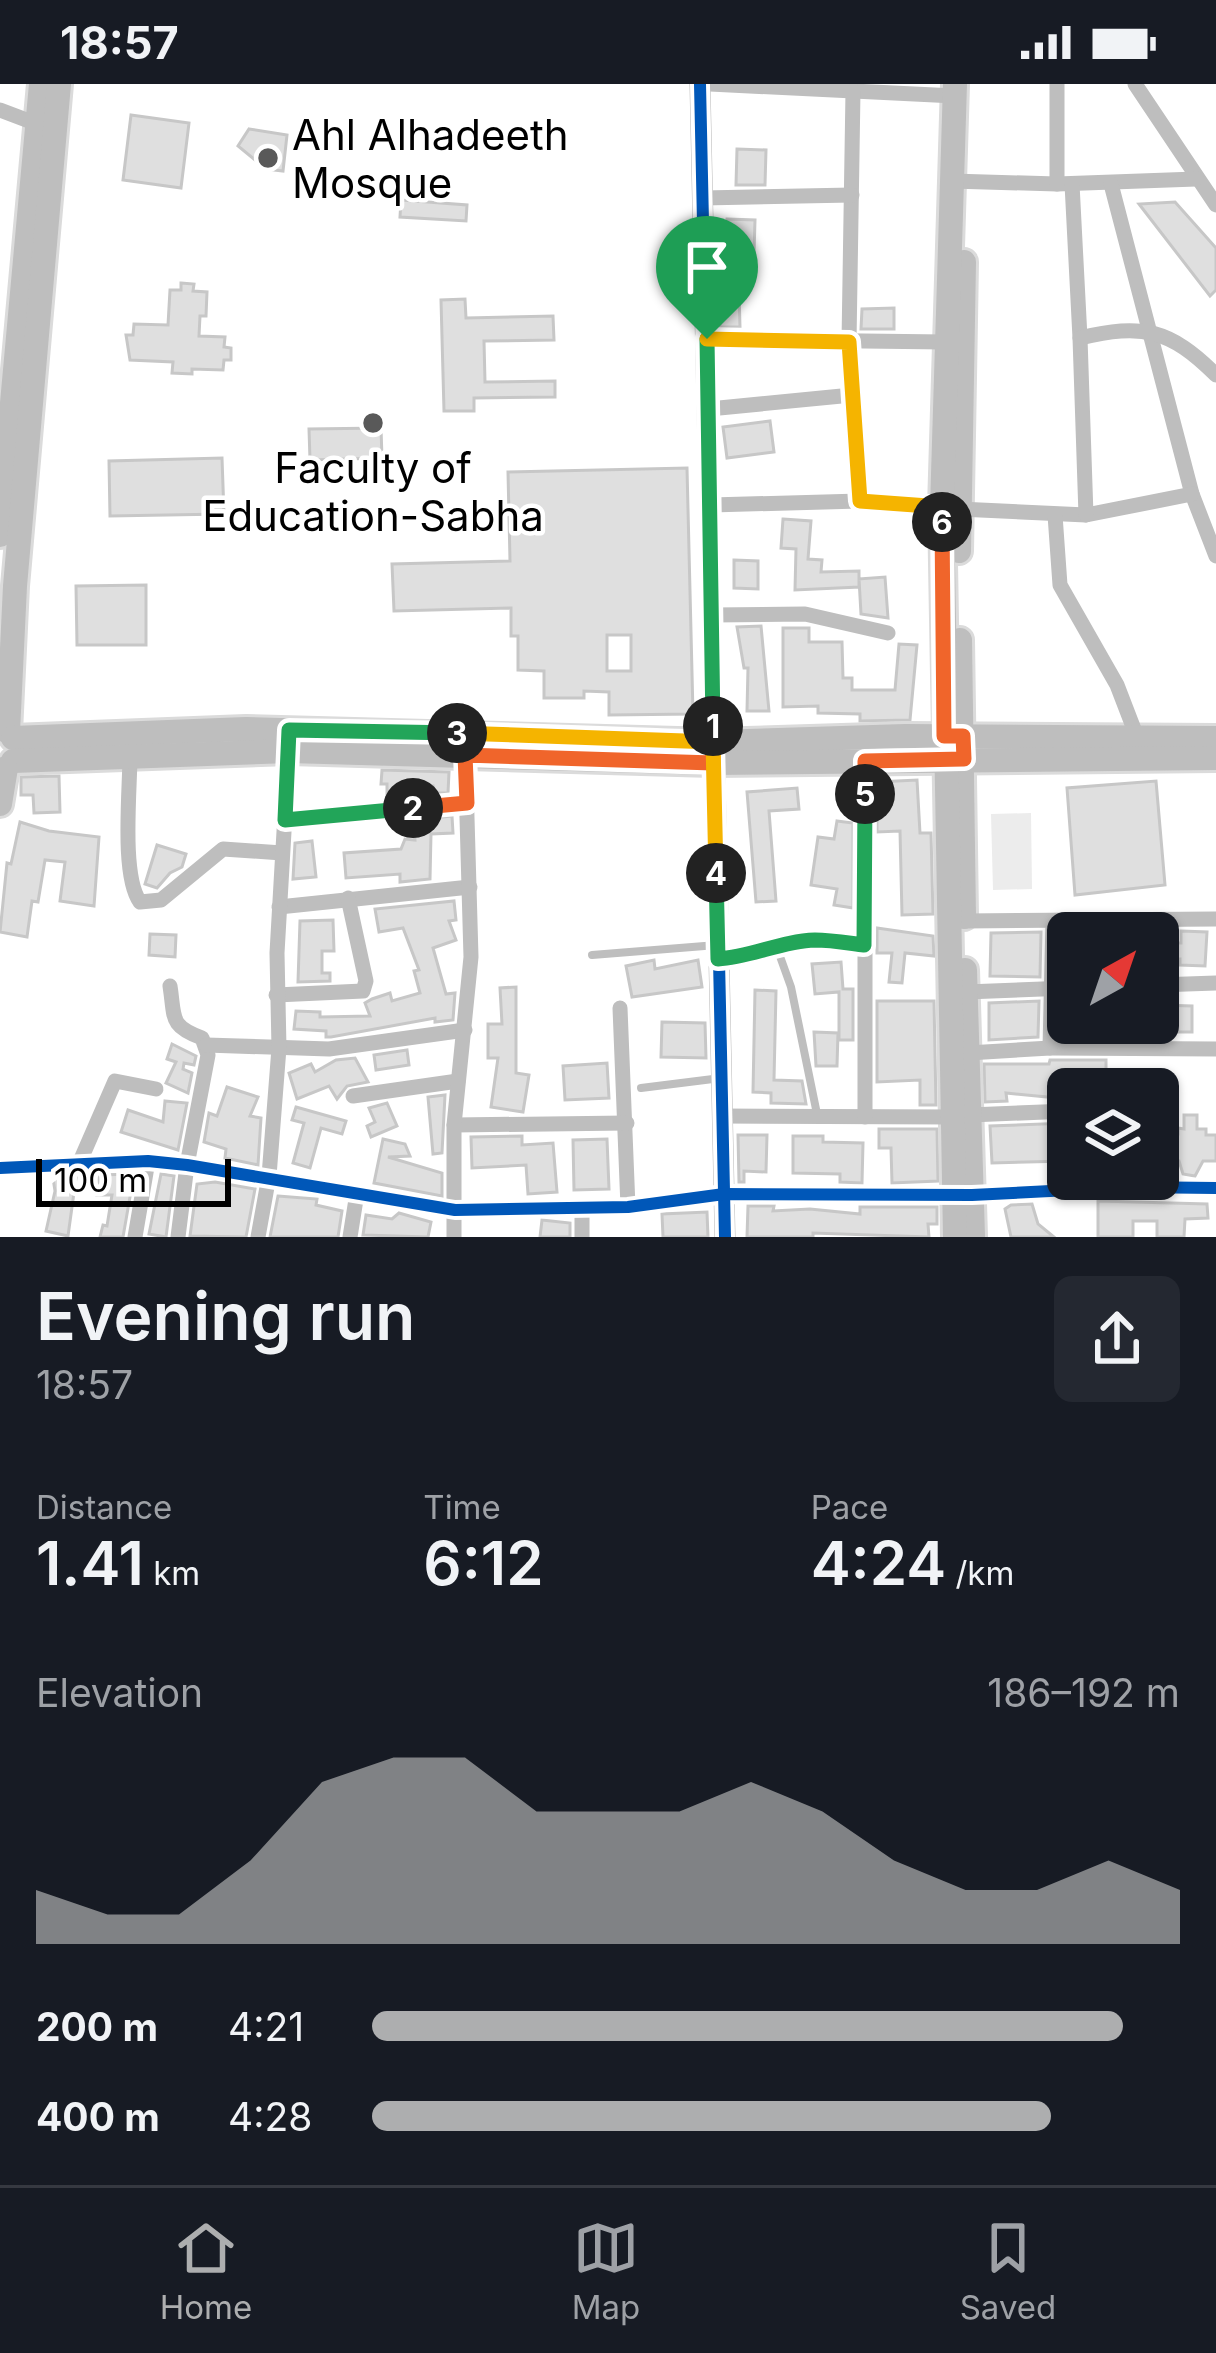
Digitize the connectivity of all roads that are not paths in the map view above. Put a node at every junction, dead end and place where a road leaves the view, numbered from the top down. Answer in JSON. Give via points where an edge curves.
{"nodes":[{"id":1,"x":40,"y":84,"type":"edge"},
{"id":2,"x":59,"y":84,"type":"edge"},
{"id":3,"x":700,"y":84,"type":"edge"},
{"id":4,"x":710,"y":84,"type":"edge"},
{"id":5,"x":1058,"y":84,"type":"edge"},
{"id":6,"x":1135,"y":84,"type":"edge"},
{"id":7,"x":960,"y":88,"type":"edge"},
{"id":8,"x":853,"y":91,"type":"junction"},
{"id":9,"x":0,"y":110,"type":"edge"},
{"id":10,"x":38,"y":124,"type":"junction"},
{"id":11,"x":1196,"y":178,"type":"junction"},
{"id":12,"x":960,"y":182,"type":"junction"},
{"id":13,"x":1064,"y":184,"type":"junction"},
{"id":14,"x":1111,"y":184,"type":"junction"},
{"id":15,"x":852,"y":195,"type":"junction"},
{"id":16,"x":703,"y":197,"type":"junction"},
{"id":17,"x":1216,"y":205,"type":"edge"},
{"id":18,"x":1149,"y":329,"type":"junction"},
{"id":19,"x":1080,"y":338,"type":"junction"},
{"id":20,"x":707,"y":339,"type":"junction"},
{"id":21,"x":849,"y":342,"type":"junction"},
{"id":22,"x":945,"y":342,"type":"junction"},
{"id":23,"x":1216,"y":375,"type":"edge"},
{"id":24,"x":852,"y":395,"type":"junction"},
{"id":25,"x":709,"y":409,"type":"junction"},
{"id":26,"x":1192,"y":494,"type":"junction"},
{"id":27,"x":860,"y":501,"type":"junction"},
{"id":28,"x":711,"y":506,"type":"junction"},
{"id":29,"x":951,"y":508,"type":"junction"},
{"id":30,"x":1055,"y":514,"type":"junction"},
{"id":31,"x":1086,"y":515,"type":"junction"},
{"id":32,"x":0,"y":535,"type":"edge"},
{"id":33,"x":1216,"y":556,"type":"edge"},
{"id":34,"x":712,"y":615,"type":"junction"},
{"id":35,"x":888,"y":633,"type":"dead end"},
{"id":36,"x":1137,"y":737,"type":"junction"},
{"id":37,"x":1216,"y":738,"type":"edge"},
{"id":38,"x":289,"y":740,"type":"junction"},
{"id":39,"x":465,"y":744,"type":"junction"},
{"id":40,"x":954,"y":747,"type":"junction"},
{"id":41,"x":7,"y":750,"type":"edge"},
{"id":42,"x":713,"y":752,"type":"junction"},
{"id":43,"x":130,"y":755,"type":"junction"},
{"id":44,"x":1216,"y":758,"type":"edge"},
{"id":45,"x":865,"y":761,"type":"junction"},
{"id":46,"x":467,"y":803,"type":"junction"},
{"id":47,"x":0,"y":804,"type":"edge"},
{"id":48,"x":285,"y":820,"type":"junction"},
{"id":49,"x":282,"y":853,"type":"junction"},
{"id":50,"x":470,"y":887,"type":"junction"},
{"id":51,"x":348,"y":898,"type":"junction"},
{"id":52,"x":280,"y":907,"type":"junction"},
{"id":53,"x":1179,"y":919,"type":"edge"},
{"id":54,"x":1216,"y":919,"type":"edge"},
{"id":55,"x":964,"y":920,"type":"junction"},
{"id":56,"x":1047,"y":921,"type":"edge"},
{"id":57,"x":864,"y":945,"type":"junction"},
{"id":58,"x":776,"y":947,"type":"junction"},
{"id":59,"x":718,"y":952,"type":"junction"},
{"id":60,"x":592,"y":955,"type":"dead end"},
{"id":61,"x":1216,"y":983,"type":"edge"},
{"id":62,"x":1179,"y":984,"type":"edge"},
{"id":63,"x":170,"y":986,"type":"dead end"},
{"id":64,"x":1047,"y":989,"type":"edge"},
{"id":65,"x":966,"y":992,"type":"junction"},
{"id":66,"x":277,"y":995,"type":"junction"},
{"id":67,"x":620,"y":1008,"type":"dead end"},
{"id":68,"x":465,"y":1030,"type":"junction"},
{"id":69,"x":1051,"y":1044,"type":"edge"},
{"id":70,"x":206,"y":1045,"type":"junction"},
{"id":71,"x":279,"y":1048,"type":"junction"},
{"id":72,"x":1050,"y":1048,"type":"junction"},
{"id":73,"x":1216,"y":1048,"type":"edge"},
{"id":74,"x":968,"y":1053,"type":"junction"},
{"id":75,"x":722,"y":1078,"type":"junction"},
{"id":76,"x":458,"y":1081,"type":"junction"},
{"id":77,"x":641,"y":1088,"type":"dead end"},
{"id":78,"x":156,"y":1089,"type":"dead end"},
{"id":79,"x":353,"y":1096,"type":"dead end"},
{"id":80,"x":1047,"y":1112,"type":"edge"},
{"id":81,"x":722,"y":1116,"type":"junction"},
{"id":82,"x":961,"y":1116,"type":"junction"},
{"id":83,"x":817,"y":1117,"type":"junction"},
{"id":84,"x":865,"y":1117,"type":"junction"},
{"id":85,"x":626,"y":1123,"type":"junction"},
{"id":86,"x":454,"y":1125,"type":"junction"},
{"id":87,"x":148,"y":1161,"type":"junction"},
{"id":88,"x":187,"y":1165,"type":"junction"},
{"id":89,"x":78,"y":1166,"type":"junction"},
{"id":90,"x":0,"y":1168,"type":"edge"},
{"id":91,"x":269,"y":1177,"type":"junction"},
{"id":92,"x":1179,"y":1186,"type":"edge"},
{"id":93,"x":1216,"y":1188,"type":"edge"},
{"id":94,"x":1047,"y":1189,"type":"edge"},
{"id":95,"x":357,"y":1192,"type":"junction"},
{"id":96,"x":724,"y":1194,"type":"junction"},
{"id":97,"x":963,"y":1195,"type":"junction"},
{"id":98,"x":582,"y":1207,"type":"junction"},
{"id":99,"x":628,"y":1207,"type":"junction"},
{"id":100,"x":455,"y":1210,"type":"junction"},
{"id":101,"x":135,"y":1237,"type":"edge"},
{"id":102,"x":178,"y":1237,"type":"edge"},
{"id":103,"x":258,"y":1237,"type":"edge"},
{"id":104,"x":350,"y":1237,"type":"edge"},
{"id":105,"x":454,"y":1237,"type":"edge"},
{"id":106,"x":582,"y":1237,"type":"edge"},
{"id":107,"x":725,"y":1237,"type":"edge"},
{"id":108,"x":955,"y":1237,"type":"edge"},
{"id":109,"x":974,"y":1237,"type":"edge"}],
"edges":[{"from":1,"to":10,"type":"main road"},
{"from":2,"to":41,"type":"main road"},
{"from":3,"to":16,"type":"street"},
{"from":4,"to":8,"type":"street"},
{"from":5,"to":13,"type":"street"},
{"from":6,"to":11,"type":"street"},
{"from":7,"to":8,"type":"street"},
{"from":7,"to":12,"type":"main road"},
{"from":8,"to":15,"type":"street"},
{"from":9,"to":10,"type":"street"},
{"from":10,"to":32,"type":"main road"},
{"from":11,"to":14,"type":"street"},
{"from":11,"to":17,"type":"street"},
{"from":12,"to":13,"type":"street"},
{"from":12,"to":22,"type":"main road"},
{"from":12,"to":29,"type":"main road"},
{"from":13,"to":14,"type":"street"},
{"from":13,"to":19,"type":"street"},
{"from":14,"to":18,"type":"street"},
{"from":15,"to":16,"type":"street"},
{"from":15,"to":21,"type":"street"},
{"from":16,"to":20,"type":"street"},
{"from":18,"to":19,"type":"street"},
{"from":18,"to":23,"type":"street"},
{"from":18,"to":26,"type":"street"},
{"from":19,"to":31,"type":"street"},
{"from":20,"to":21,"type":"street"},
{"from":20,"to":25,"type":"street"},
{"from":21,"to":22,"type":"street"},
{"from":21,"to":24,"type":"street"},
{"from":22,"to":29,"type":"main road"},
{"from":24,"to":25,"type":"street"},
{"from":24,"to":27,"type":"street"},
{"from":25,"to":28,"type":"street"},
{"from":26,"to":31,"type":"street"},
{"from":26,"to":33,"type":"street"},
{"from":27,"to":28,"type":"street"},
{"from":27,"to":29,"type":"street"},
{"from":28,"to":34,"type":"street"},
{"from":29,"to":30,"type":"street"},
{"from":29,"to":40,"type":"main road"},
{"from":30,"to":31,"type":"street"},
{"from":30,"to":36,"type":"street","via":[[1060,585]]},
{"from":34,"to":35,"type":"street","via":[[805,614]]},
{"from":34,"to":42,"type":"street"},
{"from":36,"to":37,"type":"main road"},
{"from":36,"to":40,"type":"main road"},
{"from":38,"to":39,"type":"main road"},
{"from":38,"to":41,"type":"main road"},
{"from":38,"to":43,"type":"main road"},
{"from":38,"to":48,"type":"street"},
{"from":39,"to":42,"type":"main road"},
{"from":39,"to":46,"type":"street"},
{"from":40,"to":42,"type":"main road"},
{"from":40,"to":44,"type":"main road"},
{"from":40,"to":45,"type":"main road"},
{"from":40,"to":55,"type":"main road"},
{"from":40,"to":82,"type":"main road"},
{"from":41,"to":43,"type":"main road"},
{"from":41,"to":47,"type":"main road"},
{"from":42,"to":45,"type":"main road"},
{"from":42,"to":59,"type":"street"},
{"from":43,"to":49,"type":"street","via":[[132,892],[140,902],[161,900],[223,850]]},
{"from":45,"to":57,"type":"street"},
{"from":46,"to":48,"type":"street"},
{"from":46,"to":50,"type":"street"},
{"from":48,"to":49,"type":"street"},
{"from":49,"to":52,"type":"street"},
{"from":50,"to":51,"type":"street"},
{"from":50,"to":68,"type":"street"},
{"from":51,"to":52,"type":"street"},
{"from":51,"to":66,"type":"street","via":[[363,991]]},
{"from":52,"to":66,"type":"street"},
{"from":53,"to":54,"type":"street"},
{"from":55,"to":56,"type":"street"},
{"from":55,"to":65,"type":"main road"},
{"from":57,"to":58,"type":"street","via":[[815,940]]},
{"from":57,"to":84,"type":"street"},
{"from":58,"to":59,"type":"street","via":[[746,957]]},
{"from":58,"to":83,"type":"lane"},
{"from":59,"to":60,"type":"lane"},
{"from":59,"to":75,"type":"street"},
{"from":61,"to":62,"type":"street"},
{"from":63,"to":70,"type":"street","via":[[175,1023]]},
{"from":64,"to":65,"type":"street"},
{"from":65,"to":74,"type":"main road"},
{"from":66,"to":71,"type":"street"},
{"from":67,"to":85,"type":"street"},
{"from":68,"to":71,"type":"street","via":[[362,1047]]},
{"from":68,"to":76,"type":"street"},
{"from":69,"to":72,"type":"street"},
{"from":70,"to":71,"type":"street"},
{"from":70,"to":88,"type":"street"},
{"from":71,"to":91,"type":"street"},
{"from":72,"to":73,"type":"street"},
{"from":72,"to":74,"type":"street"},
{"from":74,"to":82,"type":"main road"},
{"from":75,"to":77,"type":"lane"},
{"from":75,"to":81,"type":"street"},
{"from":76,"to":79,"type":"street"},
{"from":76,"to":86,"type":"street"},
{"from":78,"to":89,"type":"street","via":[[116,1081]]},
{"from":80,"to":82,"type":"street"},
{"from":81,"to":83,"type":"street"},
{"from":81,"to":96,"type":"street"},
{"from":82,"to":84,"type":"street"},
{"from":82,"to":97,"type":"main road"},
{"from":83,"to":84,"type":"street"},
{"from":85,"to":86,"type":"street"},
{"from":85,"to":99,"type":"street"},
{"from":86,"to":100,"type":"street"},
{"from":87,"to":88,"type":"street"},
{"from":87,"to":89,"type":"street"},
{"from":87,"to":101,"type":"street"},
{"from":88,"to":91,"type":"street"},
{"from":88,"to":102,"type":"street"},
{"from":89,"to":90,"type":"street"},
{"from":91,"to":95,"type":"street"},
{"from":91,"to":103,"type":"street"},
{"from":92,"to":93,"type":"street"},
{"from":94,"to":97,"type":"street"},
{"from":95,"to":100,"type":"street"},
{"from":95,"to":104,"type":"street"},
{"from":96,"to":97,"type":"street"},
{"from":96,"to":99,"type":"street"},
{"from":96,"to":107,"type":"street"},
{"from":97,"to":108,"type":"main road"},
{"from":97,"to":109,"type":"main road"},
{"from":98,"to":99,"type":"street"},
{"from":98,"to":100,"type":"street"},
{"from":98,"to":106,"type":"street"},
{"from":100,"to":105,"type":"street"}]}
